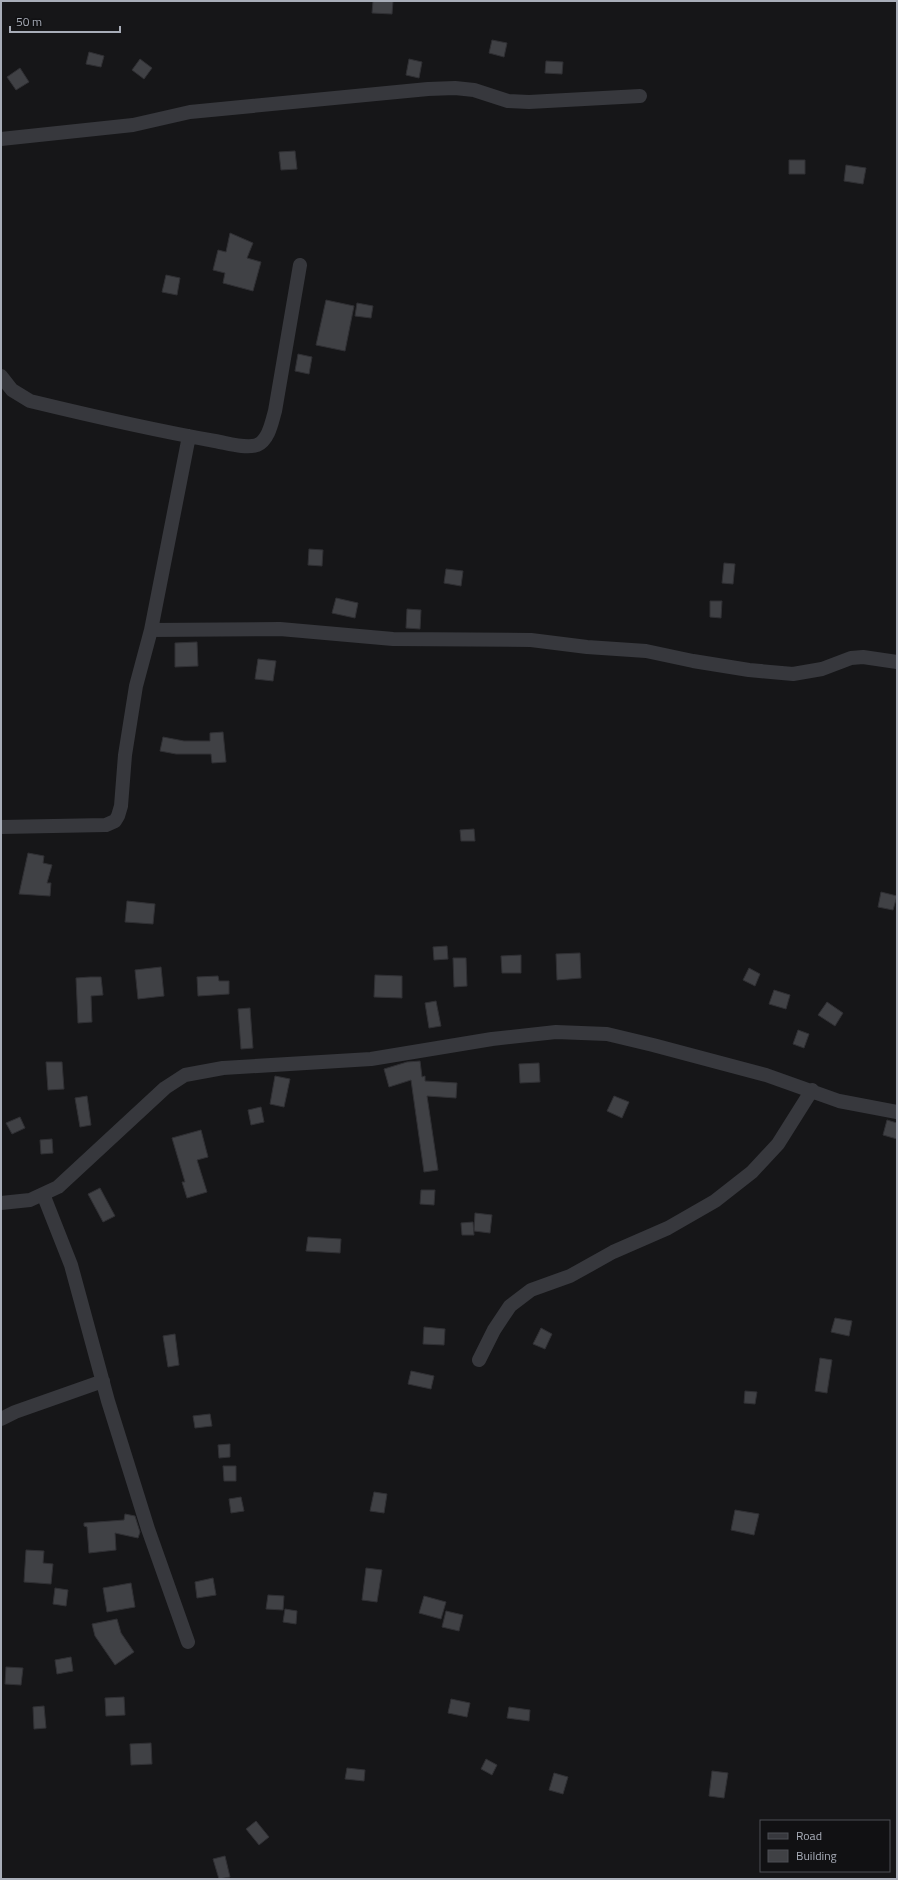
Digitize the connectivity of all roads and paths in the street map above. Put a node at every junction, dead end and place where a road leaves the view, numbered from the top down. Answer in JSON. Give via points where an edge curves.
{"nodes":[{"id":1,"x":640,"y":96,"type":"dead end"},
{"id":2,"x":1,"y":139,"type":"edge"},
{"id":3,"x":300,"y":265,"type":"dead end"},
{"id":4,"x":1,"y":376,"type":"edge"},
{"id":5,"x":189,"y":436,"type":"junction"},
{"id":6,"x":151,"y":630,"type":"junction"},
{"id":7,"x":897,"y":662,"type":"edge"},
{"id":8,"x":1,"y":827,"type":"edge"},
{"id":9,"x":812,"y":1090,"type":"junction"},
{"id":10,"x":897,"y":1112,"type":"edge"},
{"id":11,"x":43,"y":1194,"type":"junction"},
{"id":12,"x":1,"y":1203,"type":"edge"},
{"id":13,"x":479,"y":1360,"type":"dead end"},
{"id":14,"x":103,"y":1381,"type":"junction"},
{"id":15,"x":1,"y":1419,"type":"edge"},
{"id":16,"x":188,"y":1642,"type":"dead end"}],
"edges":[{"from":1,"to":2,"type":"street","via":[[529,102],[508,101],[474,90],[428,89],[190,112],[133,126]]},
{"from":3,"to":5,"type":"street","via":[[275,411],[265,438],[260,444],[253,446]]},
{"from":4,"to":5,"type":"street","via":[[12,390],[30,401]]},
{"from":5,"to":6,"type":"street"},
{"from":6,"to":7,"type":"street","via":[[280,629],[393,639],[532,640],[587,648],[646,650],[693,661],[793,674],[822,669],[851,658],[863,657]]},
{"from":6,"to":8,"type":"street","via":[[136,686],[118,816],[106,825]]},
{"from":9,"to":10,"type":"street","via":[[839,1101]]},
{"from":9,"to":11,"type":"street","via":[[766,1075],[607,1034],[556,1032],[492,1039],[371,1059],[223,1068],[185,1075],[165,1088],[58,1188]]},
{"from":9,"to":13,"type":"street","via":[[778,1144],[752,1172],[715,1201],[668,1228],[613,1252],[570,1276],[531,1290],[510,1306]]},
{"from":11,"to":12,"type":"street","via":[[30,1200]]},
{"from":11,"to":14,"type":"street","via":[[71,1265]]},
{"from":14,"to":15,"type":"street"},
{"from":14,"to":16,"type":"street","via":[[148,1530]]}]}
